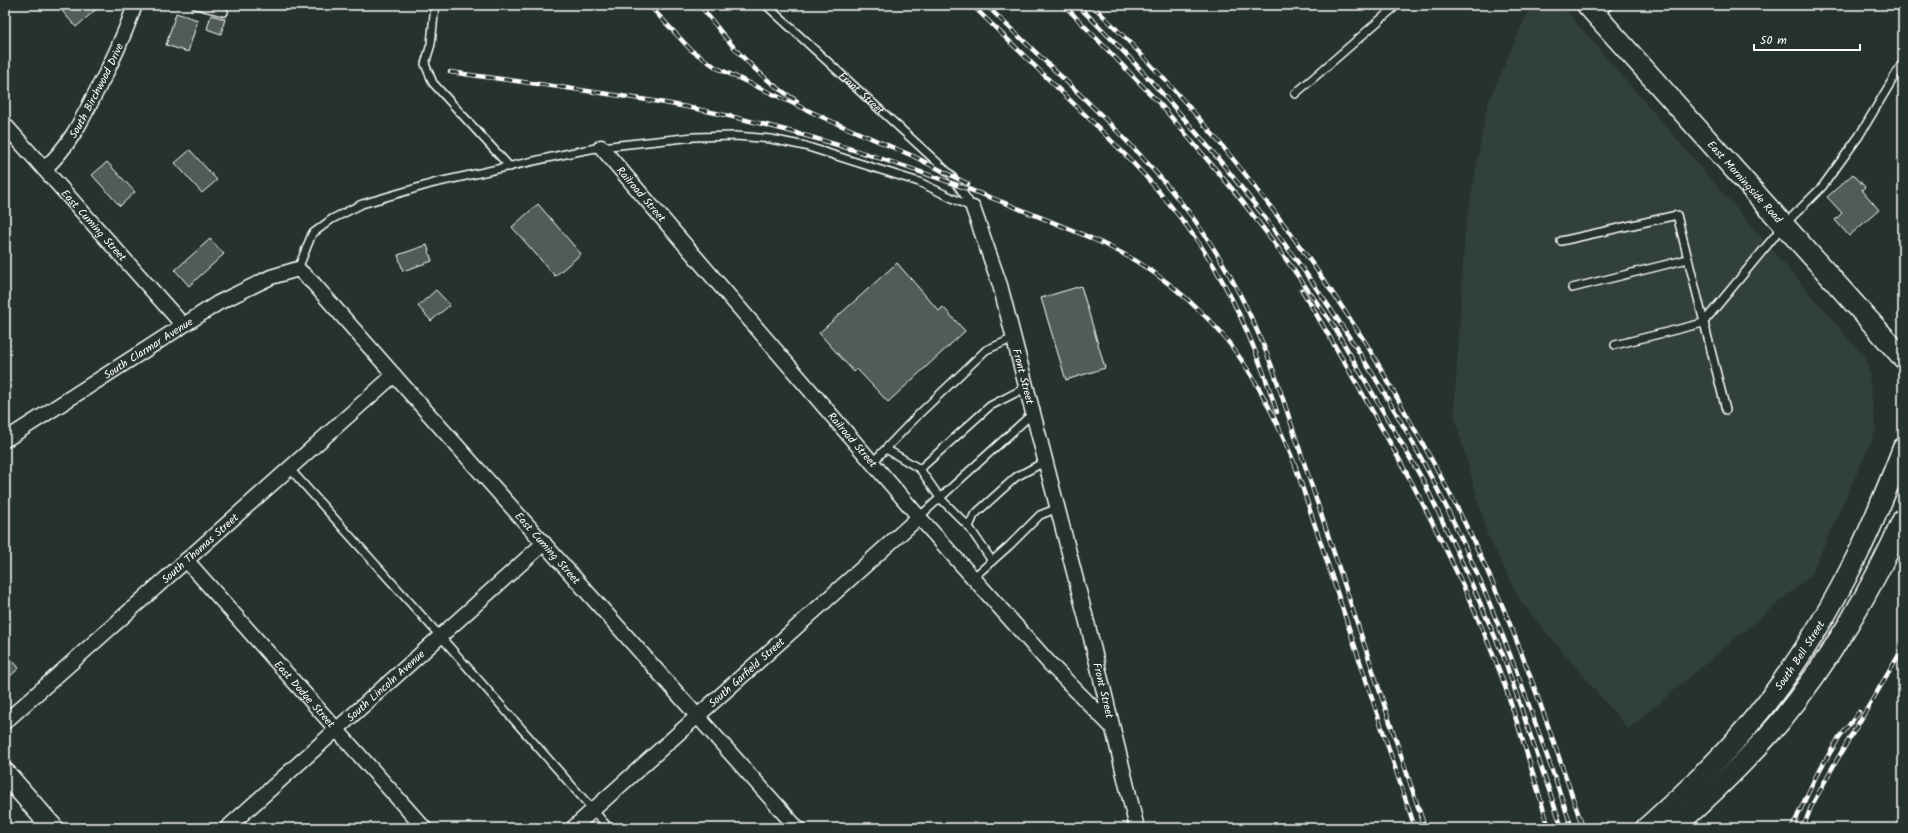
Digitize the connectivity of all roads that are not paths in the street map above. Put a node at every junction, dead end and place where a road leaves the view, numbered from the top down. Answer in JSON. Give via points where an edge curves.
{"nodes":[{"id":1,"x":135,"y":5,"type":"edge"},
{"id":2,"x":196,"y":5,"type":"edge"},
{"id":3,"x":435,"y":5,"type":"edge"},
{"id":4,"x":766,"y":5,"type":"edge"},
{"id":5,"x":1397,"y":5,"type":"edge"},
{"id":6,"x":1598,"y":9,"type":"edge"},
{"id":7,"x":224,"y":12,"type":"dead end"},
{"id":8,"x":1903,"y":62,"type":"edge"},
{"id":9,"x":1294,"y":94,"type":"dead end"},
{"id":10,"x":5,"y":125,"type":"edge"},
{"id":11,"x":601,"y":147,"type":"junction"},
{"id":12,"x":510,"y":167,"type":"junction"},
{"id":13,"x":44,"y":169,"type":"junction"},
{"id":14,"x":973,"y":208,"type":"junction"},
{"id":15,"x":1784,"y":225,"type":"junction"},
{"id":16,"x":1561,"y":241,"type":"dead end"},
{"id":17,"x":1688,"y":259,"type":"junction"},
{"id":18,"x":298,"y":269,"type":"junction"},
{"id":19,"x":1572,"y":288,"type":"dead end"},
{"id":20,"x":1703,"y":323,"type":"junction"},
{"id":21,"x":183,"y":325,"type":"junction"},
{"id":22,"x":1014,"y":338,"type":"junction"},
{"id":23,"x":1615,"y":345,"type":"dead end"},
{"id":24,"x":1903,"y":358,"type":"edge"},
{"id":25,"x":394,"y":375,"type":"junction"},
{"id":26,"x":1027,"y":387,"type":"junction"},
{"id":27,"x":1726,"y":410,"type":"dead end"},
{"id":28,"x":1033,"y":413,"type":"junction"},
{"id":29,"x":5,"y":440,"type":"edge"},
{"id":30,"x":1903,"y":448,"type":"edge"},
{"id":31,"x":886,"y":449,"type":"junction"},
{"id":32,"x":1046,"y":461,"type":"junction"},
{"id":33,"x":872,"y":462,"type":"junction"},
{"id":34,"x":289,"y":468,"type":"junction"},
{"id":35,"x":920,"y":469,"type":"junction"},
{"id":36,"x":940,"y":498,"type":"junction"},
{"id":37,"x":1058,"y":508,"type":"junction"},
{"id":38,"x":920,"y":516,"type":"junction"},
{"id":39,"x":1903,"y":519,"type":"edge"},
{"id":40,"x":969,"y":527,"type":"junction"},
{"id":41,"x":544,"y":543,"type":"junction"},
{"id":42,"x":186,"y":560,"type":"junction"},
{"id":43,"x":992,"y":561,"type":"junction"},
{"id":44,"x":974,"y":578,"type":"junction"},
{"id":45,"x":440,"y":636,"type":"junction"},
{"id":46,"x":698,"y":715,"type":"junction"},
{"id":47,"x":5,"y":722,"type":"edge"},
{"id":48,"x":1112,"y":727,"type":"junction"},
{"id":49,"x":337,"y":729,"type":"junction"},
{"id":50,"x":5,"y":773,"type":"edge"},
{"id":51,"x":593,"y":810,"type":"junction"},
{"id":52,"x":1679,"y":824,"type":"edge"},
{"id":53,"x":234,"y":826,"type":"edge"},
{"id":54,"x":54,"y":828,"type":"edge"},
{"id":55,"x":424,"y":828,"type":"edge"},
{"id":56,"x":573,"y":828,"type":"edge"},
{"id":57,"x":609,"y":828,"type":"edge"},
{"id":58,"x":797,"y":828,"type":"edge"},
{"id":59,"x":1137,"y":828,"type":"edge"},
{"id":60,"x":1646,"y":828,"type":"edge"}],
"edges":[{"from":1,"to":13,"type":"street","name":"South Birchwood Drive","via":[[115,56],[81,121],[63,150]]},
{"from":2,"to":7,"type":"lane"},
{"from":3,"to":12,"type":"lane","via":[[431,44],[424,64],[433,83]]},
{"from":4,"to":14,"type":"lane","name":"Front Street","via":[[951,175]]},
{"from":5,"to":9,"type":"lane"},
{"from":6,"to":15,"type":"main road","name":"East Morningside Road"},
{"from":8,"to":15,"type":"lane","via":[[1859,136],[1826,182]]},
{"from":10,"to":13,"type":"street","name":"East Cuming Street"},
{"from":11,"to":12,"type":"lane"},
{"from":11,"to":14,"type":"lane","via":[[694,137],[771,138],[805,146],[919,182]]},
{"from":11,"to":33,"type":"street","name":"Railroad Street"},
{"from":12,"to":18,"type":"lane","via":[[434,183],[362,204],[332,219],[312,234]]},
{"from":13,"to":21,"type":"street","name":"East Cuming Street"},
{"from":14,"to":22,"type":"street","name":"Front Street","via":[[992,257]]},
{"from":15,"to":20,"type":"lane"},
{"from":15,"to":24,"type":"main road","name":"East Morningside Road"},
{"from":16,"to":17,"type":"lane","via":[[1677,215]]},
{"from":17,"to":19,"type":"lane"},
{"from":17,"to":20,"type":"lane"},
{"from":18,"to":21,"type":"street","name":"South Clarmar Avenue","via":[[278,274],[246,289]]},
{"from":18,"to":25,"type":"street","name":"East Cuming Street"},
{"from":20,"to":23,"type":"lane"},
{"from":20,"to":27,"type":"lane"},
{"from":21,"to":29,"type":"street","name":"South Clarmar Avenue"},
{"from":22,"to":26,"type":"street","name":"Front Street"},
{"from":22,"to":31,"type":"lane","via":[[986,350]]},
{"from":25,"to":34,"type":"street","name":"South Thomas Street"},
{"from":25,"to":41,"type":"street","name":"East Cuming Street"},
{"from":26,"to":28,"type":"street","name":"Front Street"},
{"from":26,"to":35,"type":"lane","via":[[990,406]]},
{"from":28,"to":32,"type":"street","name":"Front Street"},
{"from":28,"to":36,"type":"lane"},
{"from":30,"to":60,"type":"main road","name":"South Bell Street","via":[[1858,554],[1799,656],[1748,726],[1679,799]]},
{"from":31,"to":33,"type":"lane"},
{"from":31,"to":35,"type":"lane"},
{"from":32,"to":37,"type":"street","name":"Front Street"},
{"from":32,"to":40,"type":"lane","via":[[1016,477],[974,515]]},
{"from":33,"to":38,"type":"street","name":"Railroad Street"},
{"from":34,"to":42,"type":"street","name":"South Thomas Street"},
{"from":34,"to":45,"type":"lane"},
{"from":35,"to":36,"type":"lane"},
{"from":36,"to":38,"type":"lane"},
{"from":36,"to":40,"type":"lane"},
{"from":37,"to":43,"type":"lane","via":[[1040,515]]},
{"from":37,"to":48,"type":"street","name":"Front Street"},
{"from":38,"to":44,"type":"street","name":"Railroad Street"},
{"from":38,"to":46,"type":"street","name":"South Garfield Street"},
{"from":39,"to":52,"type":"main road","via":[[1881,565],[1850,619],[1800,696],[1752,752]]},
{"from":40,"to":43,"type":"lane"},
{"from":41,"to":45,"type":"street","name":"South Lincoln Avenue"},
{"from":41,"to":46,"type":"street","name":"East Cuming Street"},
{"from":42,"to":47,"type":"street","name":"South Thomas Street"},
{"from":42,"to":49,"type":"street","name":"East Dodge Street"},
{"from":43,"to":44,"type":"lane"},
{"from":44,"to":48,"type":"street","name":"Railroad Street","via":[[1050,664]]},
{"from":45,"to":49,"type":"street","name":"South Lincoln Avenue"},
{"from":45,"to":51,"type":"lane"},
{"from":46,"to":51,"type":"street","name":"South Garfield Street"},
{"from":46,"to":58,"type":"street","name":"East Cuming Street"},
{"from":48,"to":59,"type":"street","name":"Front Street"},
{"from":49,"to":53,"type":"street","name":"South Lincoln Avenue"},
{"from":49,"to":55,"type":"street","name":"East Dodge Street"},
{"from":50,"to":54,"type":"main road"},
{"from":51,"to":56,"type":"street","name":"South Garfield Street"},
{"from":51,"to":57,"type":"lane"}]}
